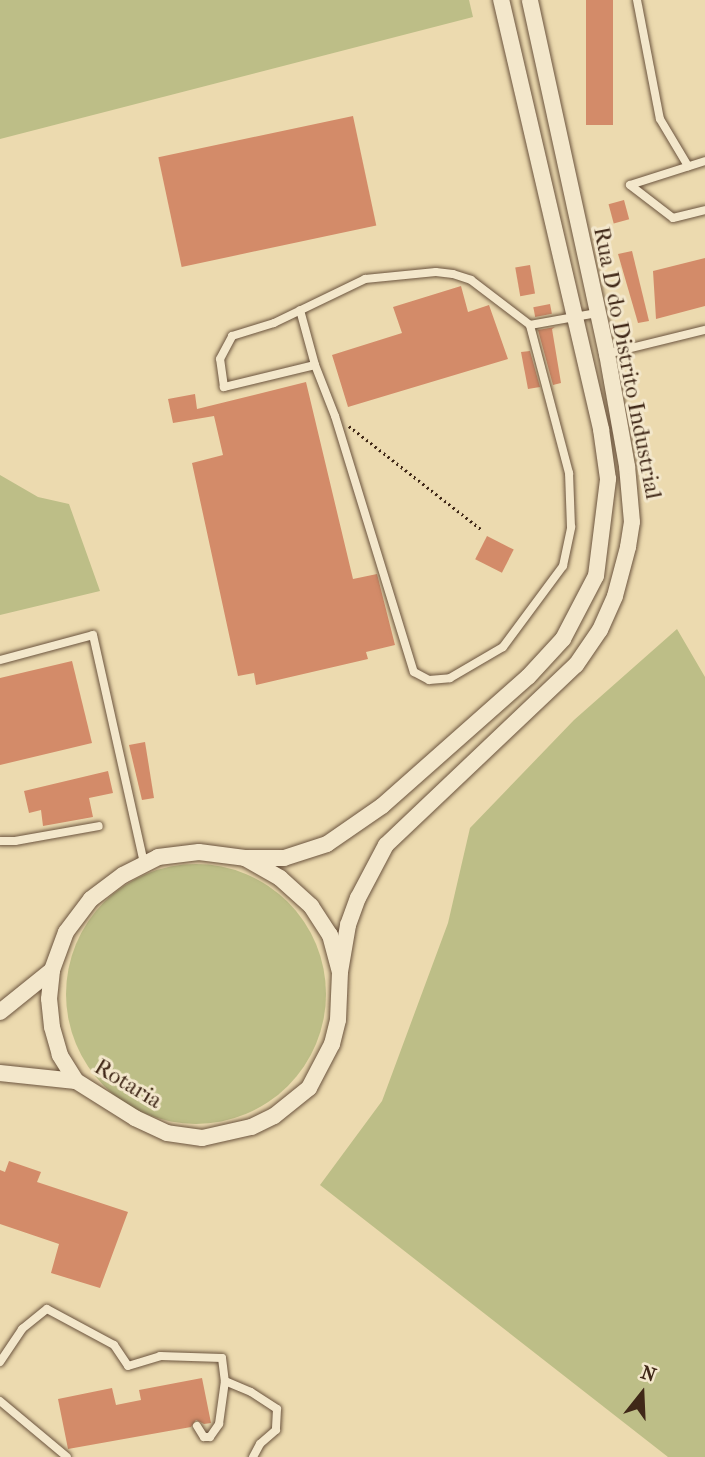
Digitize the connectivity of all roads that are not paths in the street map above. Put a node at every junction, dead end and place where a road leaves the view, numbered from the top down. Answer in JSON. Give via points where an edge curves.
{"nodes":[{"id":1,"x":500,"y":0,"type":"edge"},
{"id":2,"x":530,"y":0,"type":"edge"},
{"id":3,"x":637,"y":0,"type":"edge"},
{"id":4,"x":705,"y":160,"type":"edge"},
{"id":5,"x":688,"y":166,"type":"junction"},
{"id":6,"x":705,"y":209,"type":"edge"},
{"id":7,"x":300,"y":310,"type":"junction"},
{"id":8,"x":597,"y":313,"type":"junction"},
{"id":9,"x":572,"y":315,"type":"junction"},
{"id":10,"x":530,"y":325,"type":"junction"},
{"id":11,"x":705,"y":330,"type":"edge"},
{"id":12,"x":607,"y":354,"type":"junction"},
{"id":13,"x":315,"y":365,"type":"junction"},
{"id":14,"x":0,"y":660,"type":"edge"},
{"id":15,"x":99,"y":826,"type":"dead end"},
{"id":16,"x":0,"y":841,"type":"edge"},
{"id":17,"x":244,"y":858,"type":"junction"},
{"id":18,"x":144,"y":864,"type":"junction"},
{"id":19,"x":52,"y":970,"type":"junction"},
{"id":20,"x":340,"y":972,"type":"junction"},
{"id":21,"x":0,"y":1012,"type":"edge"},
{"id":22,"x":0,"y":1073,"type":"edge"},
{"id":23,"x":76,"y":1081,"type":"junction"},
{"id":24,"x":0,"y":1362,"type":"edge"},
{"id":25,"x":225,"y":1381,"type":"junction"},
{"id":26,"x":0,"y":1401,"type":"edge"},
{"id":27,"x":197,"y":1426,"type":"dead end"},
{"id":28,"x":67,"y":1457,"type":"edge"},
{"id":29,"x":253,"y":1457,"type":"edge"}],
"edges":[{"from":1,"to":9,"type":"street","name":"Rua D do Distrito Industrial"},
{"from":2,"to":8,"type":"street","name":"Rua D do Distrito Industrial"},
{"from":3,"to":5,"type":"lane","via":[[660,120]]},
{"from":4,"to":5,"type":"lane"},
{"from":5,"to":6,"type":"lane","via":[[630,185],[673,218]]},
{"from":7,"to":10,"type":"lane","via":[[365,279],[436,272],[471,279]]},
{"from":7,"to":13,"type":"lane"},
{"from":7,"to":13,"type":"lane","via":[[232,336],[220,359],[224,387]]},
{"from":8,"to":9,"type":"lane"},
{"from":8,"to":12,"type":"street","name":"Rua D do Distrito Industrial"},
{"from":9,"to":10,"type":"lane"},
{"from":9,"to":17,"type":"street","name":"Rua D do Distrito Industrial","via":[[601,429],[608,479],[596,576],[570,628],[528,677],[382,806],[327,844],[284,858]]},
{"from":10,"to":13,"type":"lane","via":[[569,473],[571,527],[563,566],[503,647],[450,678],[429,680],[414,671]]},
{"from":11,"to":12,"type":"lane"},
{"from":12,"to":20,"type":"street","name":"Rua D do Distrito Industrial","via":[[632,522],[615,596],[600,630],[576,665],[386,845],[348,925]]},
{"from":14,"to":18,"type":"lane","via":[[93,635]]},
{"from":15,"to":16,"type":"lane"},
{"from":17,"to":18,"type":"street","name":"Rotaria","via":[[199,852]]},
{"from":17,"to":20,"type":"street","name":"Rotaria","via":[[280,878],[311,906],[330,935]]},
{"from":18,"to":19,"type":"street","name":"Rotaria","via":[[91,899],[66,932]]},
{"from":19,"to":21,"type":"street"},
{"from":19,"to":23,"type":"street","name":"Rotaria","via":[[52,1027],[60,1055]]},
{"from":20,"to":23,"type":"street","name":"Rotaria","via":[[338,1020],[323,1067],[309,1088],[274,1116],[251,1127],[202,1138],[167,1133]]},
{"from":22,"to":23,"type":"street"},
{"from":24,"to":25,"type":"lane","via":[[22,1329],[47,1309],[114,1345],[128,1366],[160,1356],[222,1358]]},
{"from":25,"to":27,"type":"lane","via":[[219,1424],[210,1437],[204,1437]]},
{"from":25,"to":29,"type":"lane","via":[[277,1409],[276,1430]]},
{"from":26,"to":28,"type":"lane"}]}
